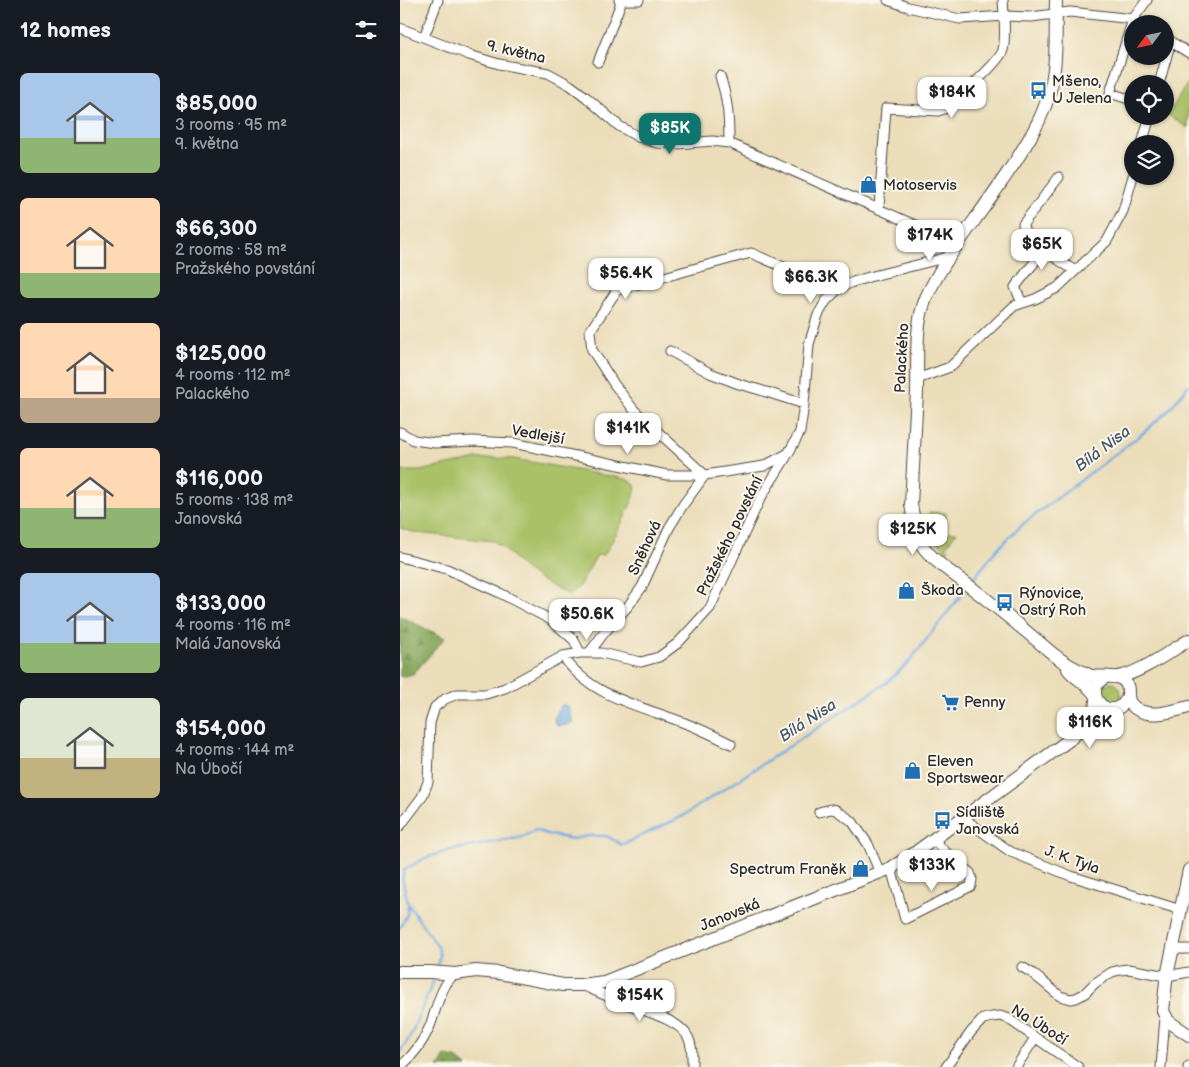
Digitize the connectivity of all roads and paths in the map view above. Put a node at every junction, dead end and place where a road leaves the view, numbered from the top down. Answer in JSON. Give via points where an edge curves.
{"nodes":[{"id":1,"x":438,"y":0,"type":"edge"},
{"id":2,"x":621,"y":0,"type":"edge"},
{"id":3,"x":639,"y":0,"type":"edge"},
{"id":4,"x":888,"y":0,"type":"edge"},
{"id":5,"x":1003,"y":0,"type":"edge"},
{"id":6,"x":1056,"y":0,"type":"edge"},
{"id":7,"x":1147,"y":0,"type":"edge"},
{"id":8,"x":909,"y":4,"type":"edge"},
{"id":9,"x":1055,"y":14,"type":"junction"},
{"id":10,"x":1140,"y":15,"type":"edge"},
{"id":11,"x":1005,"y":16,"type":"junction"},
{"id":12,"x":1124,"y":20,"type":"edge"},
{"id":13,"x":400,"y":28,"type":"edge"},
{"id":14,"x":424,"y":38,"type":"junction"},
{"id":15,"x":1174,"y":43,"type":"edge"},
{"id":16,"x":1189,"y":53,"type":"edge"},
{"id":17,"x":1124,"y":56,"type":"edge"},
{"id":18,"x":598,"y":62,"type":"dead end"},
{"id":19,"x":720,"y":76,"type":"dead end"},
{"id":20,"x":1124,"y":97,"type":"edge"},
{"id":21,"x":729,"y":143,"type":"junction"},
{"id":22,"x":1059,"y":177,"type":"dead end"},
{"id":23,"x":1130,"y":185,"type":"edge"},
{"id":24,"x":879,"y":208,"type":"junction"},
{"id":25,"x":958,"y":244,"type":"junction"},
{"id":26,"x":1044,"y":250,"type":"junction"},
{"id":27,"x":948,"y":257,"type":"junction"},
{"id":28,"x":1075,"y":271,"type":"junction"},
{"id":29,"x":837,"y":290,"type":"junction"},
{"id":30,"x":1022,"y":303,"type":"junction"},
{"id":31,"x":670,"y":351,"type":"dead end"},
{"id":32,"x":917,"y":379,"type":"junction"},
{"id":33,"x":804,"y":404,"type":"junction"},
{"id":34,"x":400,"y":432,"type":"edge"},
{"id":35,"x":788,"y":454,"type":"junction"},
{"id":36,"x":705,"y":475,"type":"junction"},
{"id":37,"x":400,"y":558,"type":"edge"},
{"id":38,"x":1189,"y":640,"type":"edge"},
{"id":39,"x":584,"y":653,"type":"junction"},
{"id":40,"x":563,"y":656,"type":"junction"},
{"id":41,"x":1058,"y":658,"type":"junction"},
{"id":42,"x":1112,"y":677,"type":"junction"},
{"id":43,"x":1128,"y":693,"type":"junction"},
{"id":44,"x":1096,"y":698,"type":"junction"},
{"id":45,"x":1189,"y":707,"type":"edge"},
{"id":46,"x":1113,"y":709,"type":"junction"},
{"id":47,"x":1172,"y":711,"type":"junction"},
{"id":48,"x":731,"y":744,"type":"dead end"},
{"id":49,"x":1039,"y":763,"type":"junction"},
{"id":50,"x":819,"y":812,"type":"dead end"},
{"id":51,"x":963,"y":818,"type":"junction"},
{"id":52,"x":400,"y":826,"type":"edge"},
{"id":53,"x":934,"y":839,"type":"junction"},
{"id":54,"x":885,"y":870,"type":"junction"},
{"id":55,"x":1189,"y":870,"type":"edge"},
{"id":56,"x":1181,"y":910,"type":"junction"},
{"id":57,"x":1173,"y":949,"type":"junction"},
{"id":58,"x":1189,"y":949,"type":"edge"},
{"id":59,"x":1022,"y":967,"type":"dead end"},
{"id":60,"x":400,"y":972,"type":"edge"},
{"id":61,"x":1189,"y":972,"type":"edge"},
{"id":62,"x":450,"y":973,"type":"junction"},
{"id":63,"x":1167,"y":976,"type":"junction"},
{"id":64,"x":582,"y":985,"type":"junction"},
{"id":65,"x":1165,"y":1017,"type":"junction"},
{"id":66,"x":1189,"y":1035,"type":"edge"},
{"id":67,"x":1035,"y":1038,"type":"junction"},
{"id":68,"x":400,"y":1067,"type":"edge"},
{"id":69,"x":692,"y":1067,"type":"edge"},
{"id":70,"x":946,"y":1067,"type":"edge"},
{"id":71,"x":1016,"y":1067,"type":"edge"},
{"id":72,"x":1078,"y":1067,"type":"edge"},
{"id":73,"x":1161,"y":1067,"type":"edge"}],
"edges":[{"from":1,"to":14,"type":"street"},
{"from":2,"to":3,"type":"street"},
{"from":2,"to":18,"type":"street"},
{"from":4,"to":8,"type":"street"},
{"from":5,"to":11,"type":"street"},
{"from":6,"to":9,"type":"street","name":"Palackého"},
{"from":7,"to":10,"type":"street"},
{"from":8,"to":11,"type":"street","via":[[960,19]]},
{"from":9,"to":11,"type":"street"},
{"from":9,"to":12,"type":"street","via":[[1070,12]]},
{"from":9,"to":25,"type":"street","name":"Palackého","via":[[1053,75],[1038,124]]},
{"from":11,"to":24,"type":"street","via":[[1002,50],[997,61],[950,106],[938,110],[886,108]]},
{"from":13,"to":14,"type":"street","name":"9. května"},
{"from":14,"to":21,"type":"street","name":"9. května","via":[[499,64],[548,73],[586,96],[619,126],[638,137],[658,143]]},
{"from":15,"to":16,"type":"street"},
{"from":17,"to":20,"type":"street","via":[[1110,93]]},
{"from":19,"to":21,"type":"street","via":[[726,92]]},
{"from":21,"to":24,"type":"street","name":"9. května"},
{"from":22,"to":26,"type":"street","via":[[1023,224],[1026,234]]},
{"from":23,"to":28,"type":"street","via":[[1123,211],[1106,241]]},
{"from":24,"to":25,"type":"street","name":"9. května"},
{"from":25,"to":27,"type":"street","name":"Palackého"},
{"from":26,"to":28,"type":"street"},
{"from":26,"to":30,"type":"street","via":[[1015,287]]},
{"from":27,"to":29,"type":"street","name":"Pražského povstání","via":[[869,276]]},
{"from":27,"to":32,"type":"street","name":"Palackého","via":[[921,314]]},
{"from":28,"to":30,"type":"street","via":[[1057,288]]},
{"from":29,"to":33,"type":"street","name":"Pražského povstání","via":[[818,315],[810,344]]},
{"from":29,"to":36,"type":"street","via":[[751,253],[617,290],[590,331],[592,350],[634,410]]},
{"from":30,"to":32,"type":"street","via":[[1014,306],[950,367]]},
{"from":31,"to":33,"type":"street","via":[[710,373]]},
{"from":32,"to":41,"type":"street","name":"Palackého","via":[[911,505],[920,540],[929,553]]},
{"from":33,"to":35,"type":"street","name":"Pražského povstání","via":[[800,432]]},
{"from":34,"to":36,"type":"street","name":"Vedlejší","via":[[414,440],[435,443],[513,443],[667,475]]},
{"from":35,"to":36,"type":"street","name":"Vedlejší","via":[[764,466]]},
{"from":35,"to":39,"type":"street","name":"Pražského povstání","via":[[760,499],[710,608],[678,643],[659,657],[641,662]]},
{"from":36,"to":39,"type":"street","name":"Sněhová","via":[[669,528],[642,587]]},
{"from":37,"to":39,"type":"street","via":[[447,569],[500,592],[551,620]]},
{"from":38,"to":42,"type":"street","via":[[1126,675]]},
{"from":38,"to":43,"type":"street","via":[[1132,684]]},
{"from":39,"to":40,"type":"street","name":"Pražského povstání"},
{"from":40,"to":48,"type":"street","via":[[584,680],[599,690]]},
{"from":40,"to":52,"type":"street","name":"Pražského povstání","via":[[505,688],[486,694],[457,694],[445,698],[435,707],[430,723],[428,782],[422,797]]},
{"from":41,"to":42,"type":"street","name":"Palackého","via":[[1088,675]]},
{"from":41,"to":44,"type":"street","name":"Palackého","via":[[1071,674],[1091,689]]},
{"from":42,"to":43,"type":"street","via":[[1125,683]]},
{"from":42,"to":44,"type":"street","via":[[1102,679],[1096,686]]},
{"from":43,"to":46,"type":"street","via":[[1124,703]]},
{"from":43,"to":47,"type":"street","via":[[1130,702],[1142,712]]},
{"from":44,"to":46,"type":"street","via":[[1102,707]]},
{"from":44,"to":49,"type":"street","name":"Janovská","via":[[1093,714],[1079,731]]},
{"from":45,"to":47,"type":"street"},
{"from":46,"to":47,"type":"street","via":[[1144,719]]},
{"from":46,"to":49,"type":"street","name":"Janovská","via":[[1079,740]]},
{"from":49,"to":51,"type":"street","name":"Janovská"},
{"from":50,"to":54,"type":"street","via":[[836,810],[852,821]]},
{"from":51,"to":53,"type":"street","name":"Janovská"},
{"from":51,"to":56,"type":"street","name":"J. K. Tyla","via":[[1011,852],[1071,876]]},
{"from":53,"to":54,"type":"street","name":"Janovská"},
{"from":53,"to":54,"type":"street","via":[[970,873],[970,886],[905,918]]},
{"from":54,"to":64,"type":"street","name":"Janovská","via":[[604,982]]},
{"from":55,"to":56,"type":"street"},
{"from":56,"to":57,"type":"street"},
{"from":57,"to":58,"type":"street"},
{"from":57,"to":63,"type":"street"},
{"from":59,"to":63,"type":"street","via":[[1060,996],[1071,999],[1120,970]]},
{"from":60,"to":62,"type":"street","name":"Janovská"},
{"from":61,"to":63,"type":"street"},
{"from":62,"to":64,"type":"street","name":"Janovská","via":[[499,973],[563,985]]},
{"from":62,"to":68,"type":"street","via":[[429,1028],[415,1052]]},
{"from":63,"to":65,"type":"street","via":[[1163,1006]]},
{"from":64,"to":69,"type":"street","via":[[670,1020],[684,1030],[692,1047]]},
{"from":65,"to":66,"type":"street"},
{"from":65,"to":73,"type":"street"},
{"from":67,"to":70,"type":"street","name":"Na Úbočí","via":[[1007,1018],[983,1019]]},
{"from":67,"to":71,"type":"street"},
{"from":67,"to":72,"type":"street","name":"Na Úbočí"}]}
